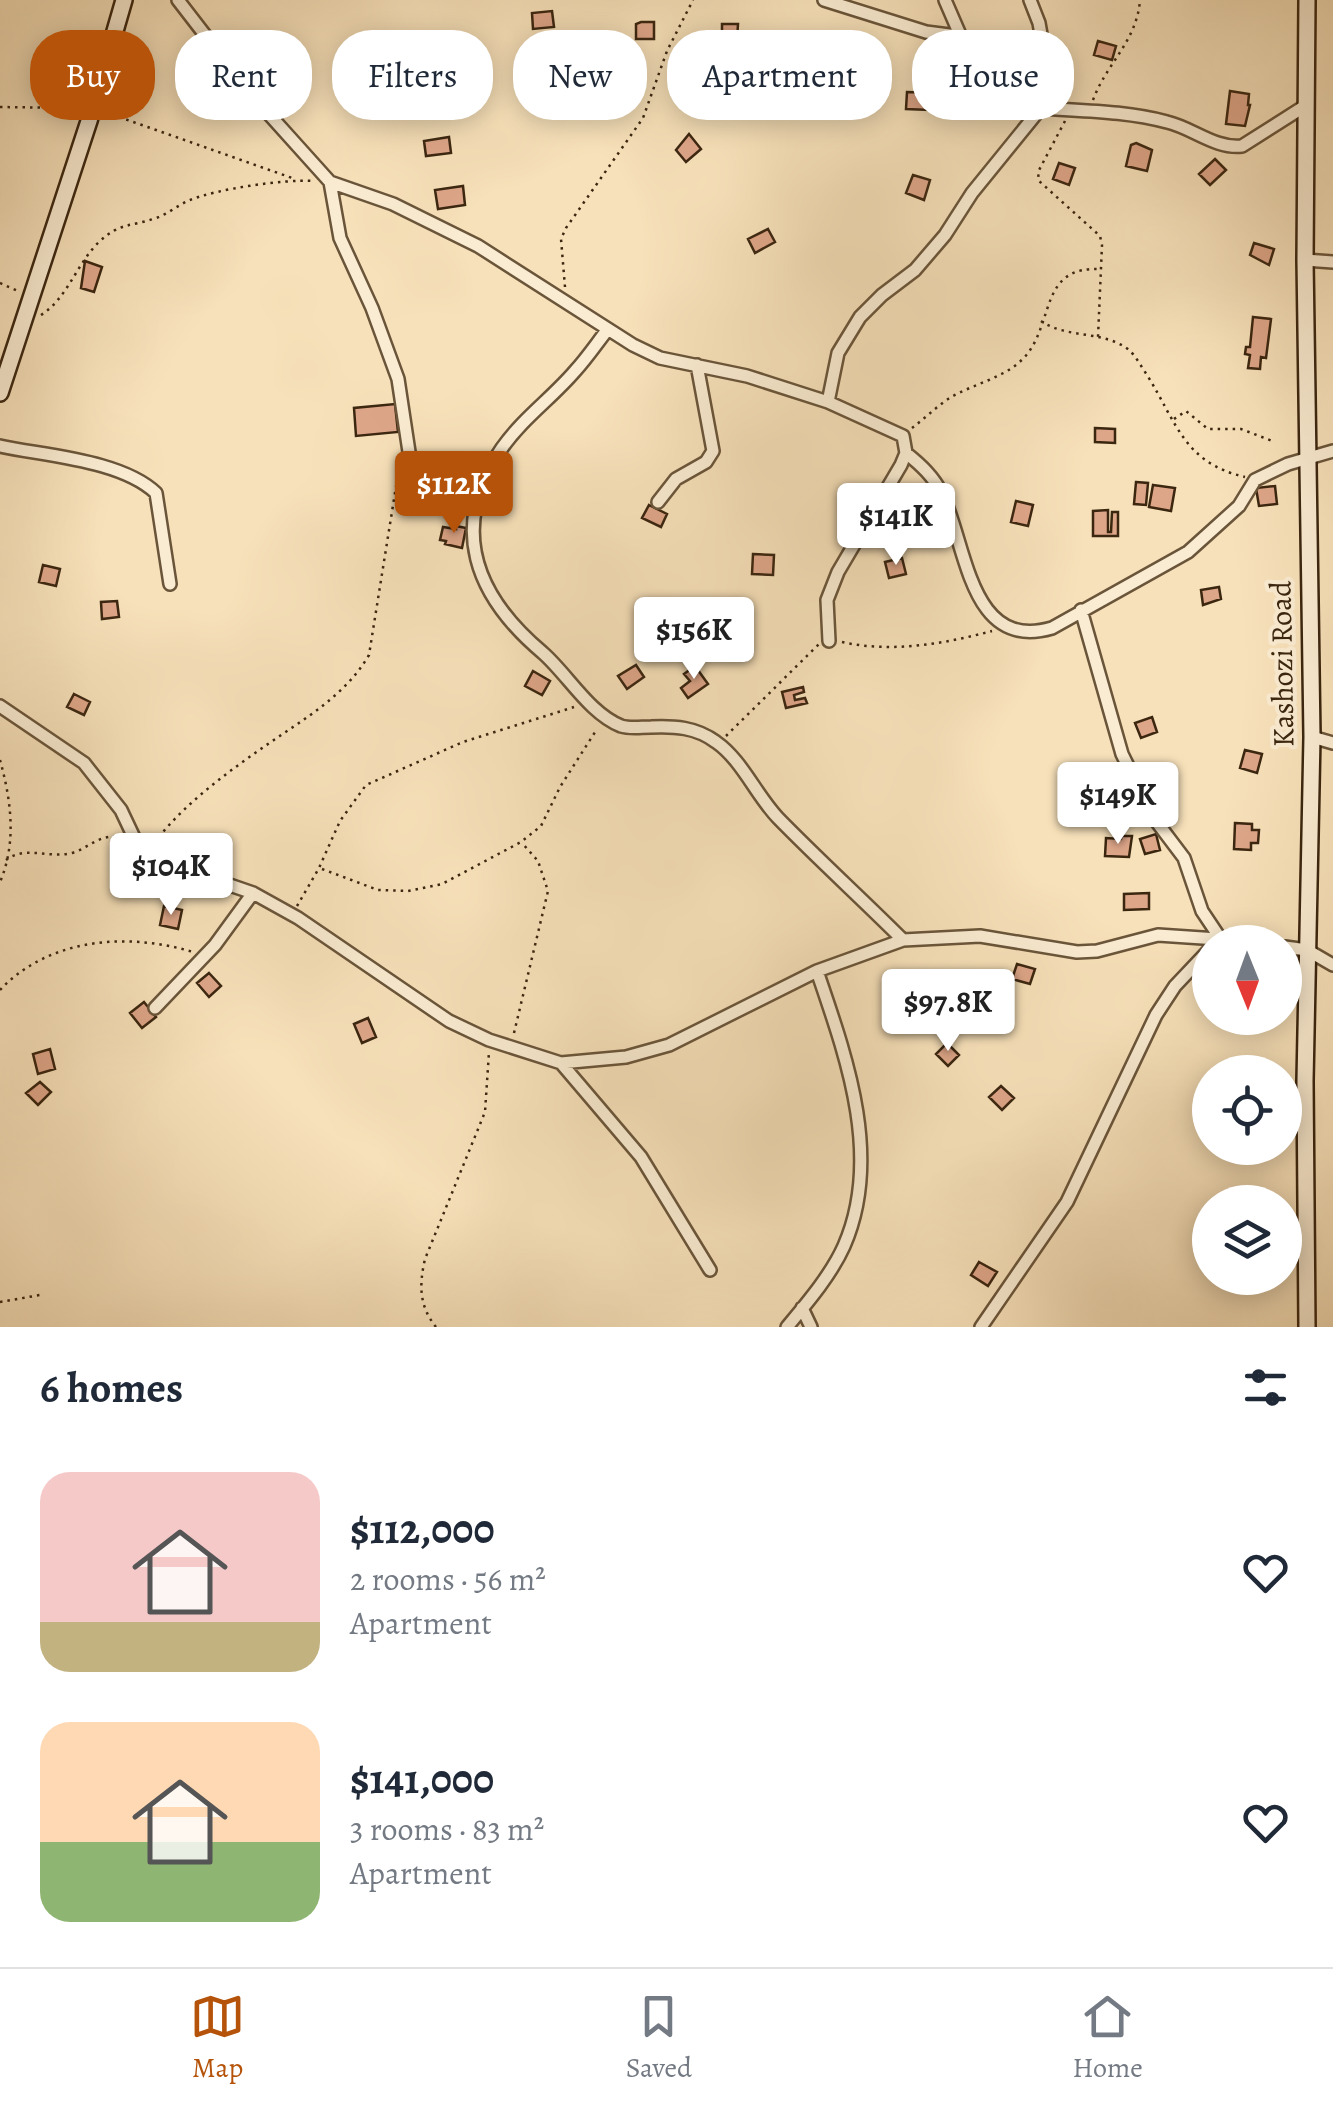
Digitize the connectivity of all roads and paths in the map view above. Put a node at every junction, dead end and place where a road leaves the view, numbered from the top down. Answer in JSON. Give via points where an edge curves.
{"nodes":[{"id":1,"x":124,"y":0,"type":"edge"},
{"id":2,"x":178,"y":0,"type":"edge"},
{"id":3,"x":694,"y":0,"type":"edge"},
{"id":4,"x":824,"y":0,"type":"edge"},
{"id":5,"x":945,"y":0,"type":"edge"},
{"id":6,"x":1030,"y":0,"type":"edge"},
{"id":7,"x":1140,"y":0,"type":"edge"},
{"id":8,"x":1307,"y":0,"type":"edge"},
{"id":9,"x":115,"y":30,"type":"edge"},
{"id":10,"x":920,"y":30,"type":"edge"},
{"id":11,"x":957,"y":30,"type":"edge"},
{"id":12,"x":1039,"y":30,"type":"edge"},
{"id":13,"x":1305,"y":106,"type":"junction"},
{"id":14,"x":0,"y":107,"type":"edge"},
{"id":15,"x":30,"y":107,"type":"edge"},
{"id":16,"x":1074,"y":110,"type":"edge"},
{"id":17,"x":1088,"y":110,"type":"junction"},
{"id":18,"x":89,"y":120,"type":"edge"},
{"id":19,"x":127,"y":120,"type":"edge"},
{"id":20,"x":1030,"y":120,"type":"edge"},
{"id":21,"x":1066,"y":120,"type":"edge"},
{"id":22,"x":297,"y":180,"type":"junction"},
{"id":23,"x":330,"y":182,"type":"junction"},
{"id":24,"x":1306,"y":260,"type":"junction"},
{"id":25,"x":1333,"y":262,"type":"edge"},
{"id":26,"x":1100,"y":269,"type":"junction"},
{"id":27,"x":0,"y":283,"type":"edge"},
{"id":28,"x":31,"y":297,"type":"junction"},
{"id":29,"x":567,"y":302,"type":"junction"},
{"id":30,"x":36,"y":318,"type":"dead end"},
{"id":31,"x":1041,"y":321,"type":"junction"},
{"id":32,"x":608,"y":329,"type":"junction"},
{"id":33,"x":1098,"y":337,"type":"junction"},
{"id":34,"x":697,"y":366,"type":"junction"},
{"id":35,"x":0,"y":393,"type":"edge"},
{"id":36,"x":828,"y":402,"type":"junction"},
{"id":37,"x":1173,"y":420,"type":"junction"},
{"id":38,"x":903,"y":436,"type":"junction"},
{"id":39,"x":1275,"y":442,"type":"dead end"},
{"id":40,"x":0,"y":446,"type":"edge"},
{"id":41,"x":408,"y":448,"type":"junction"},
{"id":42,"x":1333,"y":451,"type":"edge"},
{"id":43,"x":906,"y":453,"type":"junction"},
{"id":44,"x":496,"y":458,"type":"junction"},
{"id":45,"x":1307,"y":459,"type":"junction"},
{"id":46,"x":1255,"y":480,"type":"junction"},
{"id":47,"x":658,"y":502,"type":"dead end"},
{"id":48,"x":170,"y":584,"type":"dead end"},
{"id":49,"x":1081,"y":610,"type":"junction"},
{"id":50,"x":1008,"y":627,"type":"junction"},
{"id":51,"x":829,"y":640,"type":"junction"},
{"id":52,"x":590,"y":702,"type":"junction"},
{"id":53,"x":0,"y":706,"type":"edge"},
{"id":54,"x":606,"y":715,"type":"junction"},
{"id":55,"x":1312,"y":737,"type":"junction"},
{"id":56,"x":718,"y":743,"type":"junction"},
{"id":57,"x":1333,"y":743,"type":"edge"},
{"id":58,"x":0,"y":760,"type":"edge"},
{"id":59,"x":134,"y":842,"type":"junction"},
{"id":60,"x":521,"y":842,"type":"junction"},
{"id":61,"x":147,"y":852,"type":"junction"},
{"id":62,"x":6,"y":860,"type":"junction"},
{"id":63,"x":319,"y":868,"type":"junction"},
{"id":64,"x":0,"y":882,"type":"edge"},
{"id":65,"x":253,"y":894,"type":"junction"},
{"id":66,"x":292,"y":915,"type":"junction"},
{"id":67,"x":1210,"y":925,"type":"edge"},
{"id":68,"x":1192,"y":937,"type":"edge"},
{"id":69,"x":903,"y":940,"type":"junction"},
{"id":70,"x":1302,"y":949,"type":"edge"},
{"id":71,"x":1306,"y":950,"type":"junction"},
{"id":72,"x":203,"y":956,"type":"junction"},
{"id":73,"x":1333,"y":965,"type":"edge"},
{"id":74,"x":1192,"y":968,"type":"edge"},
{"id":75,"x":818,"y":970,"type":"junction"},
{"id":76,"x":0,"y":990,"type":"edge"},
{"id":77,"x":156,"y":1008,"type":"dead end"},
{"id":78,"x":489,"y":1040,"type":"junction"},
{"id":79,"x":511,"y":1048,"type":"junction"},
{"id":80,"x":561,"y":1063,"type":"junction"},
{"id":81,"x":710,"y":1270,"type":"dead end"},
{"id":82,"x":40,"y":1295,"type":"dead end"},
{"id":83,"x":0,"y":1302,"type":"edge"},
{"id":84,"x":802,"y":1308,"type":"junction"},
{"id":85,"x":436,"y":1327,"type":"edge"},
{"id":86,"x":787,"y":1327,"type":"edge"},
{"id":87,"x":811,"y":1327,"type":"edge"},
{"id":88,"x":981,"y":1327,"type":"edge"},
{"id":89,"x":1308,"y":1327,"type":"edge"}],
"edges":[{"from":1,"to":9,"type":"main road"},
{"from":2,"to":23,"type":"street"},
{"from":3,"to":29,"type":"path","via":[[643,118],[561,239]]},
{"from":4,"to":10,"type":"street"},
{"from":5,"to":11,"type":"street"},
{"from":6,"to":12,"type":"street"},
{"from":7,"to":17,"type":"path","via":[[1121,56],[1101,79]]},
{"from":8,"to":13,"type":"main road","name":"Kashozi Road"},
{"from":13,"to":17,"type":"street","via":[[1234,147],[1166,121]]},
{"from":13,"to":24,"type":"main road","name":"Kashozi Road"},
{"from":14,"to":15,"type":"path"},
{"from":16,"to":17,"type":"street"},
{"from":18,"to":28,"type":"main road"},
{"from":19,"to":22,"type":"path"},
{"from":20,"to":36,"type":"street","via":[[945,235],[860,317],[838,352]]},
{"from":21,"to":26,"type":"path","via":[[1039,181],[1100,236]]},
{"from":22,"to":23,"type":"path"},
{"from":22,"to":30,"type":"path","via":[[215,192],[118,227]]},
{"from":23,"to":29,"type":"street","via":[[478,246]]},
{"from":23,"to":41,"type":"street","via":[[340,238],[398,379]]},
{"from":24,"to":25,"type":"street"},
{"from":24,"to":45,"type":"main road","name":"Kashozi Road"},
{"from":26,"to":31,"type":"path","via":[[1081,268],[1062,279]]},
{"from":26,"to":33,"type":"path"},
{"from":27,"to":28,"type":"path"},
{"from":28,"to":35,"type":"main road"},
{"from":29,"to":32,"type":"street"},
{"from":31,"to":33,"type":"path","via":[[1054,330]]},
{"from":31,"to":38,"type":"path","via":[[1016,366],[948,399]]},
{"from":32,"to":34,"type":"street","via":[[660,358]]},
{"from":32,"to":44,"type":"street"},
{"from":33,"to":37,"type":"path","via":[[1129,350]]},
{"from":34,"to":36,"type":"street"},
{"from":34,"to":47,"type":"street","via":[[713,451]]},
{"from":36,"to":38,"type":"street"},
{"from":37,"to":39,"type":"path","via":[[1186,411],[1208,430],[1240,429]]},
{"from":37,"to":46,"type":"path","via":[[1202,461]]},
{"from":38,"to":43,"type":"street"},
{"from":40,"to":48,"type":"street","via":[[146,483],[156,493]]},
{"from":41,"to":44,"type":"street","via":[[411,466],[431,473],[468,470]]},
{"from":41,"to":61,"type":"path","via":[[389,513],[368,655],[356,676],[180,812]]},
{"from":42,"to":45,"type":"street"},
{"from":43,"to":50,"type":"street","via":[[942,493],[977,598]]},
{"from":43,"to":51,"type":"street","via":[[838,572],[828,600]]},
{"from":44,"to":52,"type":"street","via":[[476,505],[473,548],[485,588],[517,632]]},
{"from":45,"to":46,"type":"street"},
{"from":45,"to":55,"type":"main road","name":"Kashozi Road"},
{"from":46,"to":49,"type":"street","via":[[1239,506],[1188,552]]},
{"from":49,"to":50,"type":"street","via":[[1040,631]]},
{"from":49,"to":67,"type":"street","via":[[1127,767],[1184,858]]},
{"from":50,"to":51,"type":"path","via":[[870,649]]},
{"from":51,"to":56,"type":"path","via":[[812,648]]},
{"from":52,"to":54,"type":"street"},
{"from":52,"to":63,"type":"path","via":[[463,742],[366,785]]},
{"from":53,"to":59,"type":"street","via":[[84,763],[121,810]]},
{"from":54,"to":56,"type":"street","via":[[620,726],[680,727]]},
{"from":54,"to":60,"type":"path","via":[[541,826]]},
{"from":55,"to":57,"type":"street"},
{"from":55,"to":71,"type":"main road","name":"Kashozi Road"},
{"from":56,"to":69,"type":"street","via":[[777,816]]},
{"from":58,"to":62,"type":"path","via":[[11,806]]},
{"from":59,"to":61,"type":"street"},
{"from":59,"to":62,"type":"path","via":[[108,836],[68,854],[25,852]]},
{"from":60,"to":63,"type":"path","via":[[442,884],[408,891],[378,890]]},
{"from":60,"to":79,"type":"path","via":[[538,860],[548,891]]},
{"from":61,"to":65,"type":"street"},
{"from":62,"to":64,"type":"path"},
{"from":63,"to":66,"type":"path"},
{"from":65,"to":66,"type":"street"},
{"from":65,"to":72,"type":"street"},
{"from":66,"to":78,"type":"street","via":[[448,1021]]},
{"from":68,"to":69,"type":"street","via":[[1158,934],[1077,952],[980,936]]},
{"from":69,"to":75,"type":"street"},
{"from":70,"to":71,"type":"street"},
{"from":71,"to":73,"type":"street"},
{"from":71,"to":89,"type":"main road","name":"Kashozi Road"},
{"from":72,"to":76,"type":"path","via":[[140,943],[76,944],[26,968]]},
{"from":72,"to":77,"type":"street"},
{"from":74,"to":88,"type":"street","via":[[1156,1015],[1068,1202]]},
{"from":75,"to":80,"type":"street","via":[[669,1045]]},
{"from":75,"to":84,"type":"street","via":[[848,1065],[861,1171],[844,1248]]},
{"from":78,"to":79,"type":"street"},
{"from":78,"to":85,"type":"path","via":[[485,1112],[420,1283]]},
{"from":79,"to":80,"type":"street"},
{"from":80,"to":81,"type":"street","via":[[641,1157]]},
{"from":82,"to":83,"type":"path"},
{"from":84,"to":86,"type":"street"},
{"from":84,"to":87,"type":"street"}]}
